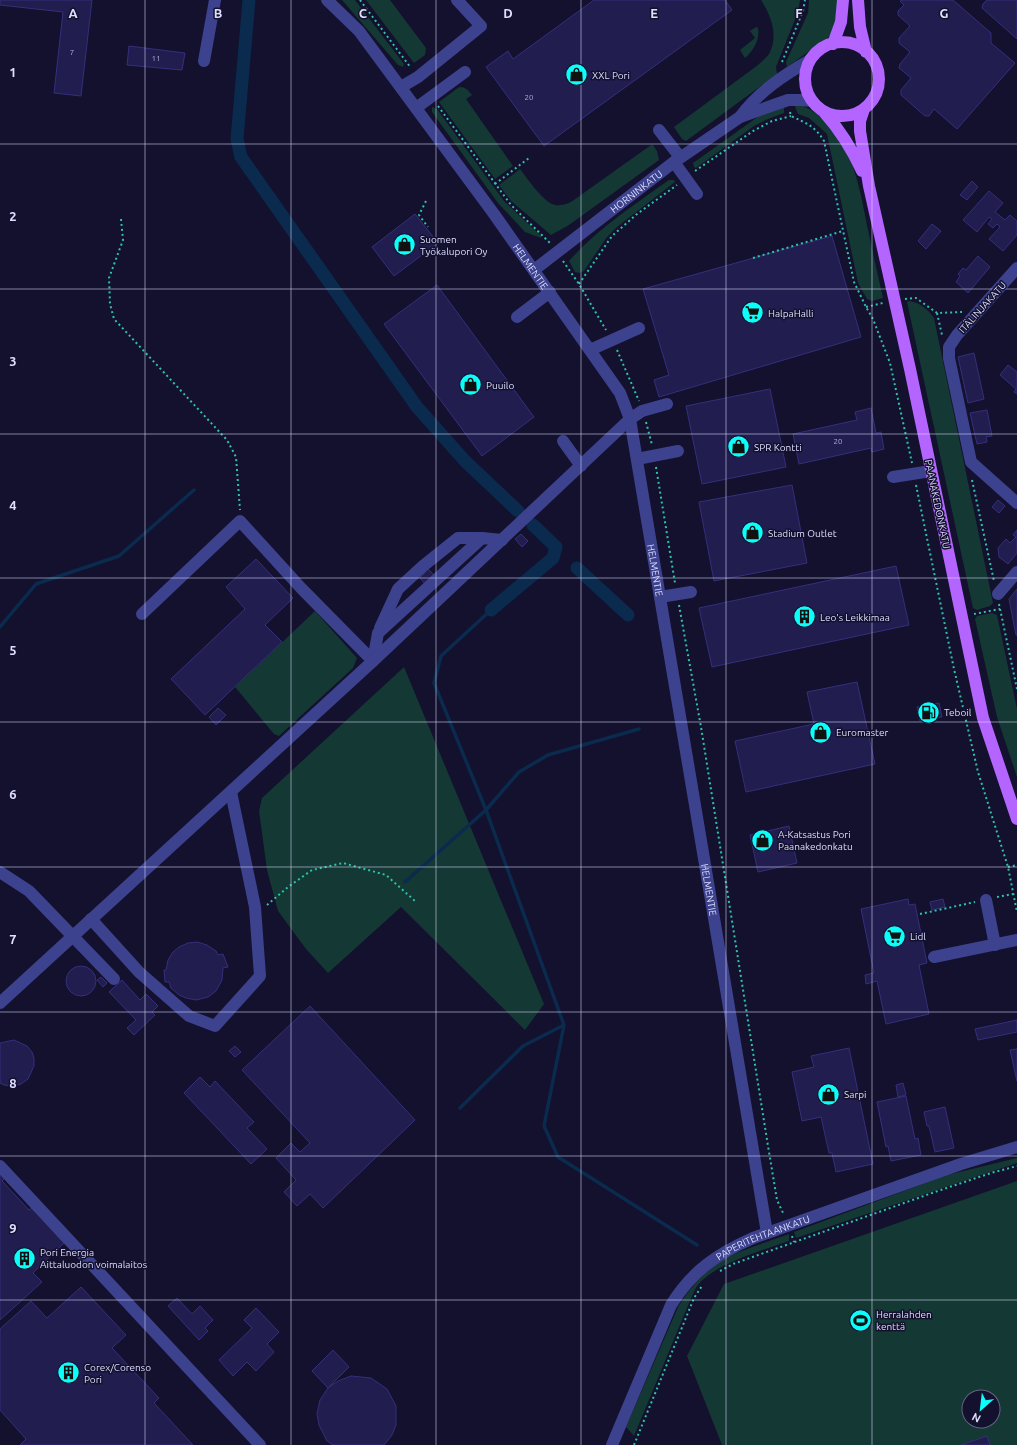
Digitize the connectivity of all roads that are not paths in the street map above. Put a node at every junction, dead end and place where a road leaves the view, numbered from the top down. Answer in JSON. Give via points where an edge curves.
{"nodes":[{"id":1,"x":215,"y":0,"type":"edge"},
{"id":2,"x":327,"y":0,"type":"edge"},
{"id":3,"x":457,"y":0,"type":"edge"},
{"id":4,"x":843,"y":0,"type":"edge"},
{"id":5,"x":858,"y":0,"type":"edge"},
{"id":6,"x":832,"y":44,"type":"junction"},
{"id":7,"x":866,"y":52,"type":"junction"},
{"id":8,"x":810,"y":60,"type":"junction"},
{"id":9,"x":204,"y":61,"type":"dead end"},
{"id":10,"x":465,"y":72,"type":"dead end"},
{"id":11,"x":401,"y":87,"type":"junction"},
{"id":12,"x":812,"y":101,"type":"junction"},
{"id":13,"x":416,"y":108,"type":"junction"},
{"id":14,"x":864,"y":109,"type":"junction"},
{"id":15,"x":823,"y":111,"type":"junction"},
{"id":16,"x":740,"y":117,"type":"junction"},
{"id":17,"x":659,"y":130,"type":"dead end"},
{"id":18,"x":677,"y":160,"type":"junction"},
{"id":19,"x":869,"y":186,"type":"junction"},
{"id":20,"x":697,"y":194,"type":"dead end"},
{"id":21,"x":1017,"y":268,"type":"edge"},
{"id":22,"x":534,"y":270,"type":"junction"},
{"id":23,"x":550,"y":292,"type":"junction"},
{"id":24,"x":517,"y":317,"type":"dead end"},
{"id":25,"x":639,"y":328,"type":"dead end"},
{"id":26,"x":590,"y":350,"type":"junction"},
{"id":27,"x":667,"y":404,"type":"dead end"},
{"id":28,"x":630,"y":419,"type":"junction"},
{"id":29,"x":563,"y":441,"type":"dead end"},
{"id":30,"x":678,"y":451,"type":"dead end"},
{"id":31,"x":637,"y":459,"type":"junction"},
{"id":32,"x":581,"y":466,"type":"junction"},
{"id":33,"x":931,"y":471,"type":"junction"},
{"id":34,"x":893,"y":477,"type":"dead end"},
{"id":35,"x":1017,"y":503,"type":"edge"},
{"id":36,"x":482,"y":538,"type":"junction"},
{"id":37,"x":502,"y":540,"type":"junction"},
{"id":38,"x":1017,"y":572,"type":"edge"},
{"id":39,"x":691,"y":592,"type":"dead end"},
{"id":40,"x":998,"y":594,"type":"road end"},
{"id":41,"x":660,"y":597,"type":"junction"},
{"id":42,"x":142,"y":614,"type":"dead end"},
{"id":43,"x":378,"y":633,"type":"junction"},
{"id":44,"x":373,"y":662,"type":"junction"},
{"id":45,"x":231,"y":792,"type":"junction"},
{"id":46,"x":1017,"y":819,"type":"edge"},
{"id":47,"x":0,"y":872,"type":"edge"},
{"id":48,"x":986,"y":900,"type":"road end"},
{"id":49,"x":91,"y":919,"type":"junction"},
{"id":50,"x":73,"y":936,"type":"junction"},
{"id":51,"x":1017,"y":940,"type":"edge"},
{"id":52,"x":995,"y":945,"type":"junction"},
{"id":53,"x":934,"y":957,"type":"dead end"},
{"id":54,"x":114,"y":979,"type":"dead end"},
{"id":55,"x":0,"y":1003,"type":"edge"},
{"id":56,"x":1017,"y":1148,"type":"edge"},
{"id":57,"x":0,"y":1166,"type":"edge"},
{"id":58,"x":767,"y":1233,"type":"junction"},
{"id":59,"x":260,"y":1445,"type":"edge"},
{"id":60,"x":612,"y":1445,"type":"edge"}],
"edges":[{"from":1,"to":9,"type":"street"},
{"from":2,"to":11,"type":"street","name":"HELMENTIE","via":[[359,31]]},
{"from":3,"to":11,"type":"street","via":[[481,26],[418,77]]},
{"from":4,"to":6,"type":"main road","via":[[841,22]]},
{"from":5,"to":7,"type":"main road","via":[[860,27]]},
{"from":6,"to":7,"type":"main road","via":[[854,45]]},
{"from":6,"to":8,"type":"main road","via":[[820,50]]},
{"from":7,"to":14,"type":"main road","via":[[875,64],[878,78],[876,92]]},
{"from":8,"to":12,"type":"main road","via":[[805,81]]},
{"from":8,"to":16,"type":"street","name":"HORNINKATU","via":[[784,75],[748,106]]},
{"from":10,"to":13,"type":"street"},
{"from":11,"to":13,"type":"street","name":"HELMENTIE"},
{"from":12,"to":15,"type":"main road"},
{"from":12,"to":16,"type":"street","name":"HORNINKATU","via":[[788,100]]},
{"from":13,"to":22,"type":"street","name":"HELMENTIE"},
{"from":14,"to":15,"type":"main road","via":[[844,116]]},
{"from":14,"to":19,"type":"main road","name":"PAANAKEDONKATU","via":[[860,131]]},
{"from":15,"to":19,"type":"main road","name":"PAANAKEDONKATU","via":[[838,127],[851,148]]},
{"from":16,"to":18,"type":"street","name":"HORNINKATU"},
{"from":17,"to":18,"type":"street"},
{"from":18,"to":20,"type":"street"},
{"from":18,"to":22,"type":"street","name":"HORNINKATU"},
{"from":19,"to":33,"type":"main road","name":"PAANAKEDONKATU"},
{"from":21,"to":35,"type":"street","name":"ITÄLINJAKATU","via":[[946,344],[971,462]]},
{"from":22,"to":23,"type":"street","name":"HELMENTIE"},
{"from":23,"to":24,"type":"street"},
{"from":23,"to":26,"type":"street","name":"HELMENTIE"},
{"from":25,"to":26,"type":"street"},
{"from":26,"to":28,"type":"street","name":"HELMENTIE","via":[[620,393]]},
{"from":27,"to":28,"type":"street","via":[[642,411]]},
{"from":28,"to":31,"type":"street","name":"HELMENTIE"},
{"from":28,"to":32,"type":"street"},
{"from":29,"to":32,"type":"street"},
{"from":30,"to":31,"type":"street"},
{"from":31,"to":41,"type":"street","name":"HELMENTIE"},
{"from":32,"to":37,"type":"street"},
{"from":33,"to":34,"type":"street"},
{"from":33,"to":46,"type":"main road","name":"PAANAKEDONKATU","via":[[983,718]]},
{"from":36,"to":37,"type":"street"},
{"from":36,"to":43,"type":"street"},
{"from":36,"to":43,"type":"street","via":[[458,538],[423,566],[398,589]]},
{"from":37,"to":44,"type":"street"},
{"from":38,"to":40,"type":"street"},
{"from":39,"to":41,"type":"street"},
{"from":41,"to":58,"type":"street","name":"HELMENTIE"},
{"from":42,"to":44,"type":"street","via":[[240,521]]},
{"from":43,"to":44,"type":"street"},
{"from":44,"to":45,"type":"street"},
{"from":45,"to":49,"type":"street"},
{"from":45,"to":49,"type":"street","via":[[254,907],[260,976],[215,1026],[189,1016],[140,972]]},
{"from":47,"to":50,"type":"street","via":[[29,891]]},
{"from":48,"to":52,"type":"street"},
{"from":49,"to":50,"type":"street"},
{"from":50,"to":54,"type":"street"},
{"from":50,"to":55,"type":"street"},
{"from":51,"to":52,"type":"street"},
{"from":52,"to":53,"type":"street"},
{"from":56,"to":58,"type":"street","name":"PAPERITEHTAANKATU","via":[[960,1164]]},
{"from":57,"to":59,"type":"street"},
{"from":58,"to":60,"type":"street","name":"PAPERITEHTAANKATU","via":[[730,1248],[712,1260],[681,1289],[671,1305]]}]}
